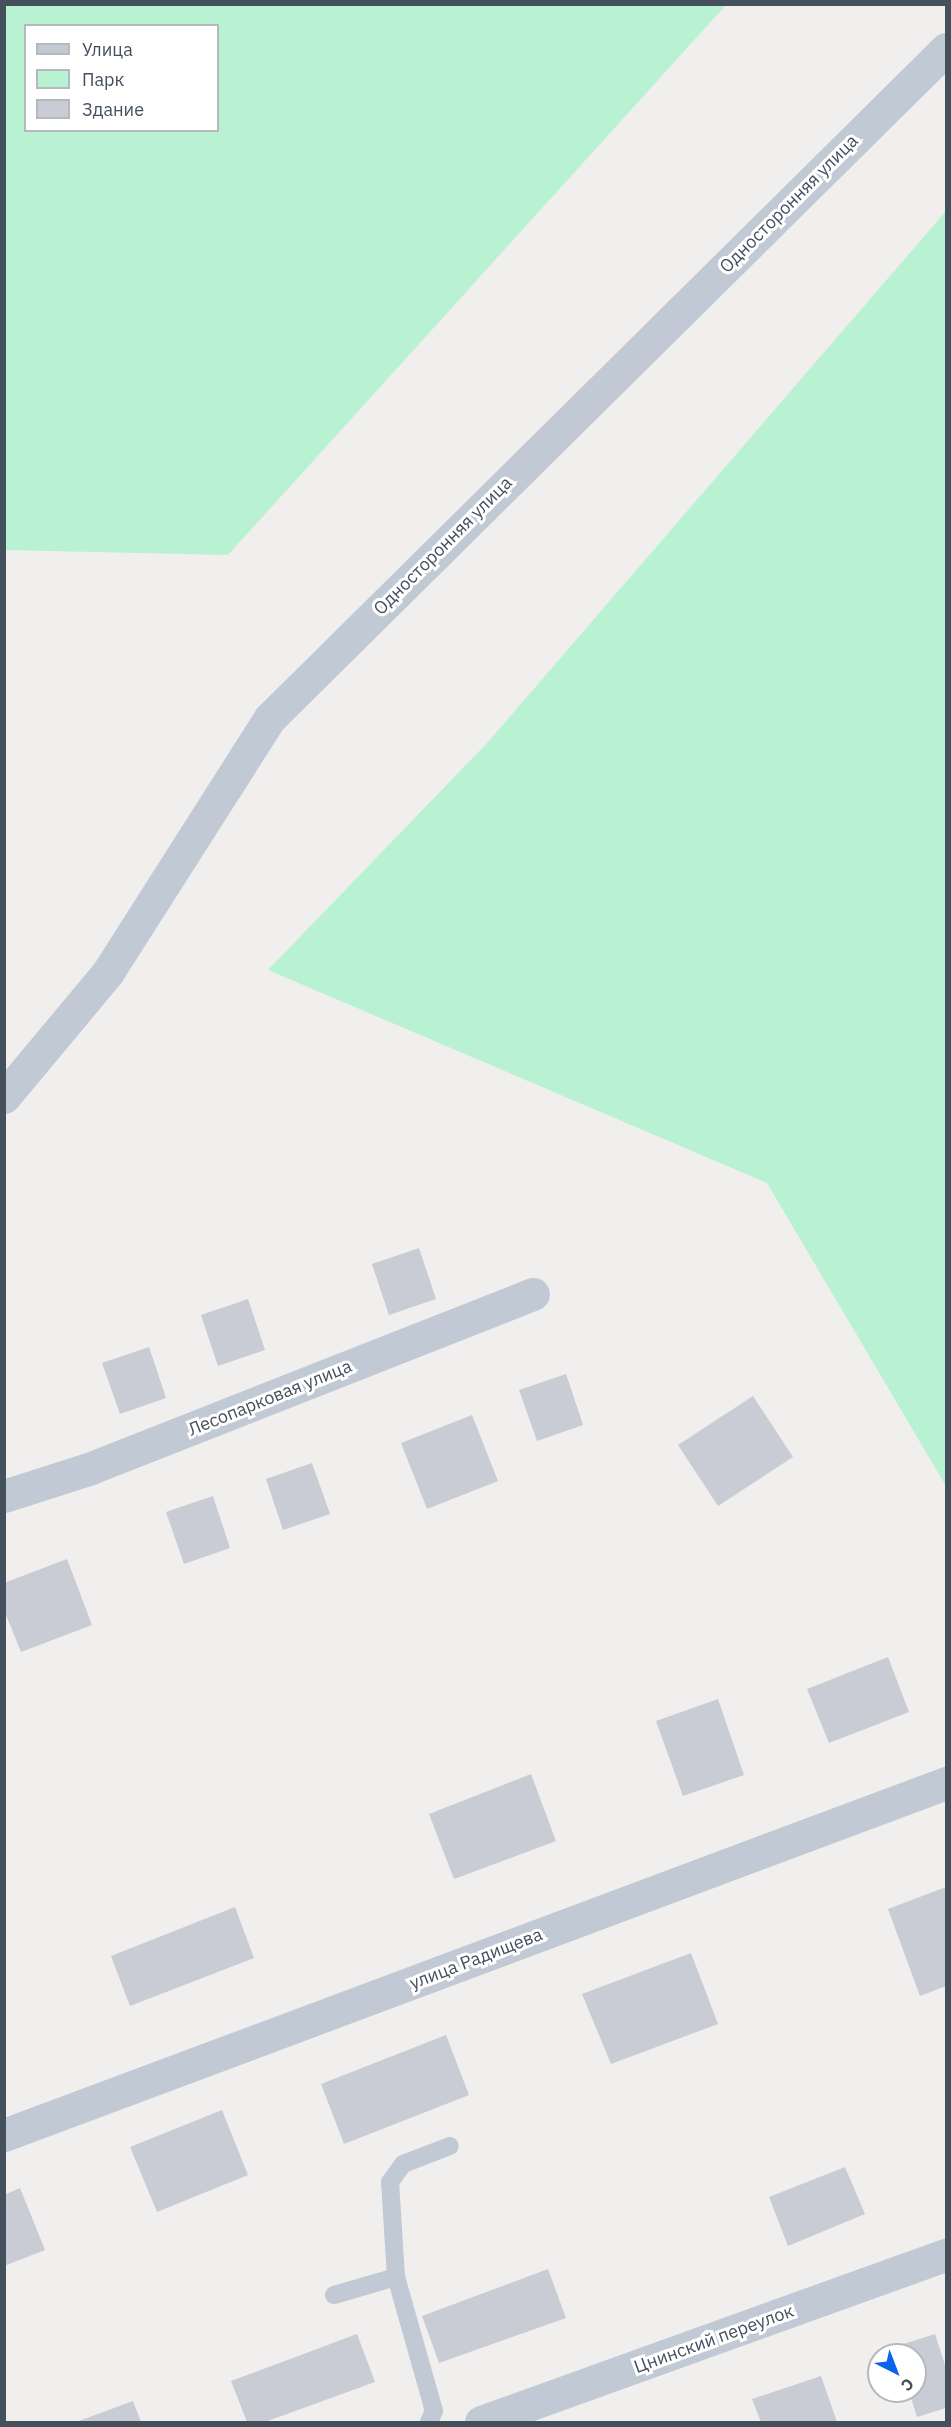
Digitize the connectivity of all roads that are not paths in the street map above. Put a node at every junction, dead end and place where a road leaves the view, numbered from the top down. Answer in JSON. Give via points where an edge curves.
{"nodes":[{"id":1,"x":946,"y":48,"type":"edge"},
{"id":2,"x":4,"y":1097,"type":"edge"},
{"id":3,"x":533,"y":1294,"type":"dead end"},
{"id":4,"x":4,"y":1496,"type":"edge"},
{"id":5,"x":946,"y":1783,"type":"edge"},
{"id":6,"x":4,"y":2135,"type":"edge"},
{"id":7,"x":450,"y":2146,"type":"dead end"},
{"id":8,"x":946,"y":2255,"type":"edge"},
{"id":9,"x":396,"y":2277,"type":"junction"},
{"id":10,"x":334,"y":2295,"type":"dead end"},
{"id":11,"x":429,"y":2422,"type":"edge"},
{"id":12,"x":481,"y":2422,"type":"edge"}],
"edges":[{"from":1,"to":2,"type":"street","name":"Односторонняя улица","via":[[270,718],[108,972]]},
{"from":3,"to":4,"type":"street","name":"Лесопарковая улица","via":[[91,1468]]},
{"from":5,"to":6,"type":"street","name":"улица Радищева"},
{"from":7,"to":9,"type":"lane","via":[[403,2164],[390,2182]]},
{"from":8,"to":12,"type":"street","name":"Цнинский переулок"},
{"from":9,"to":10,"type":"lane"},
{"from":9,"to":11,"type":"lane","via":[[434,2411]]}]}
